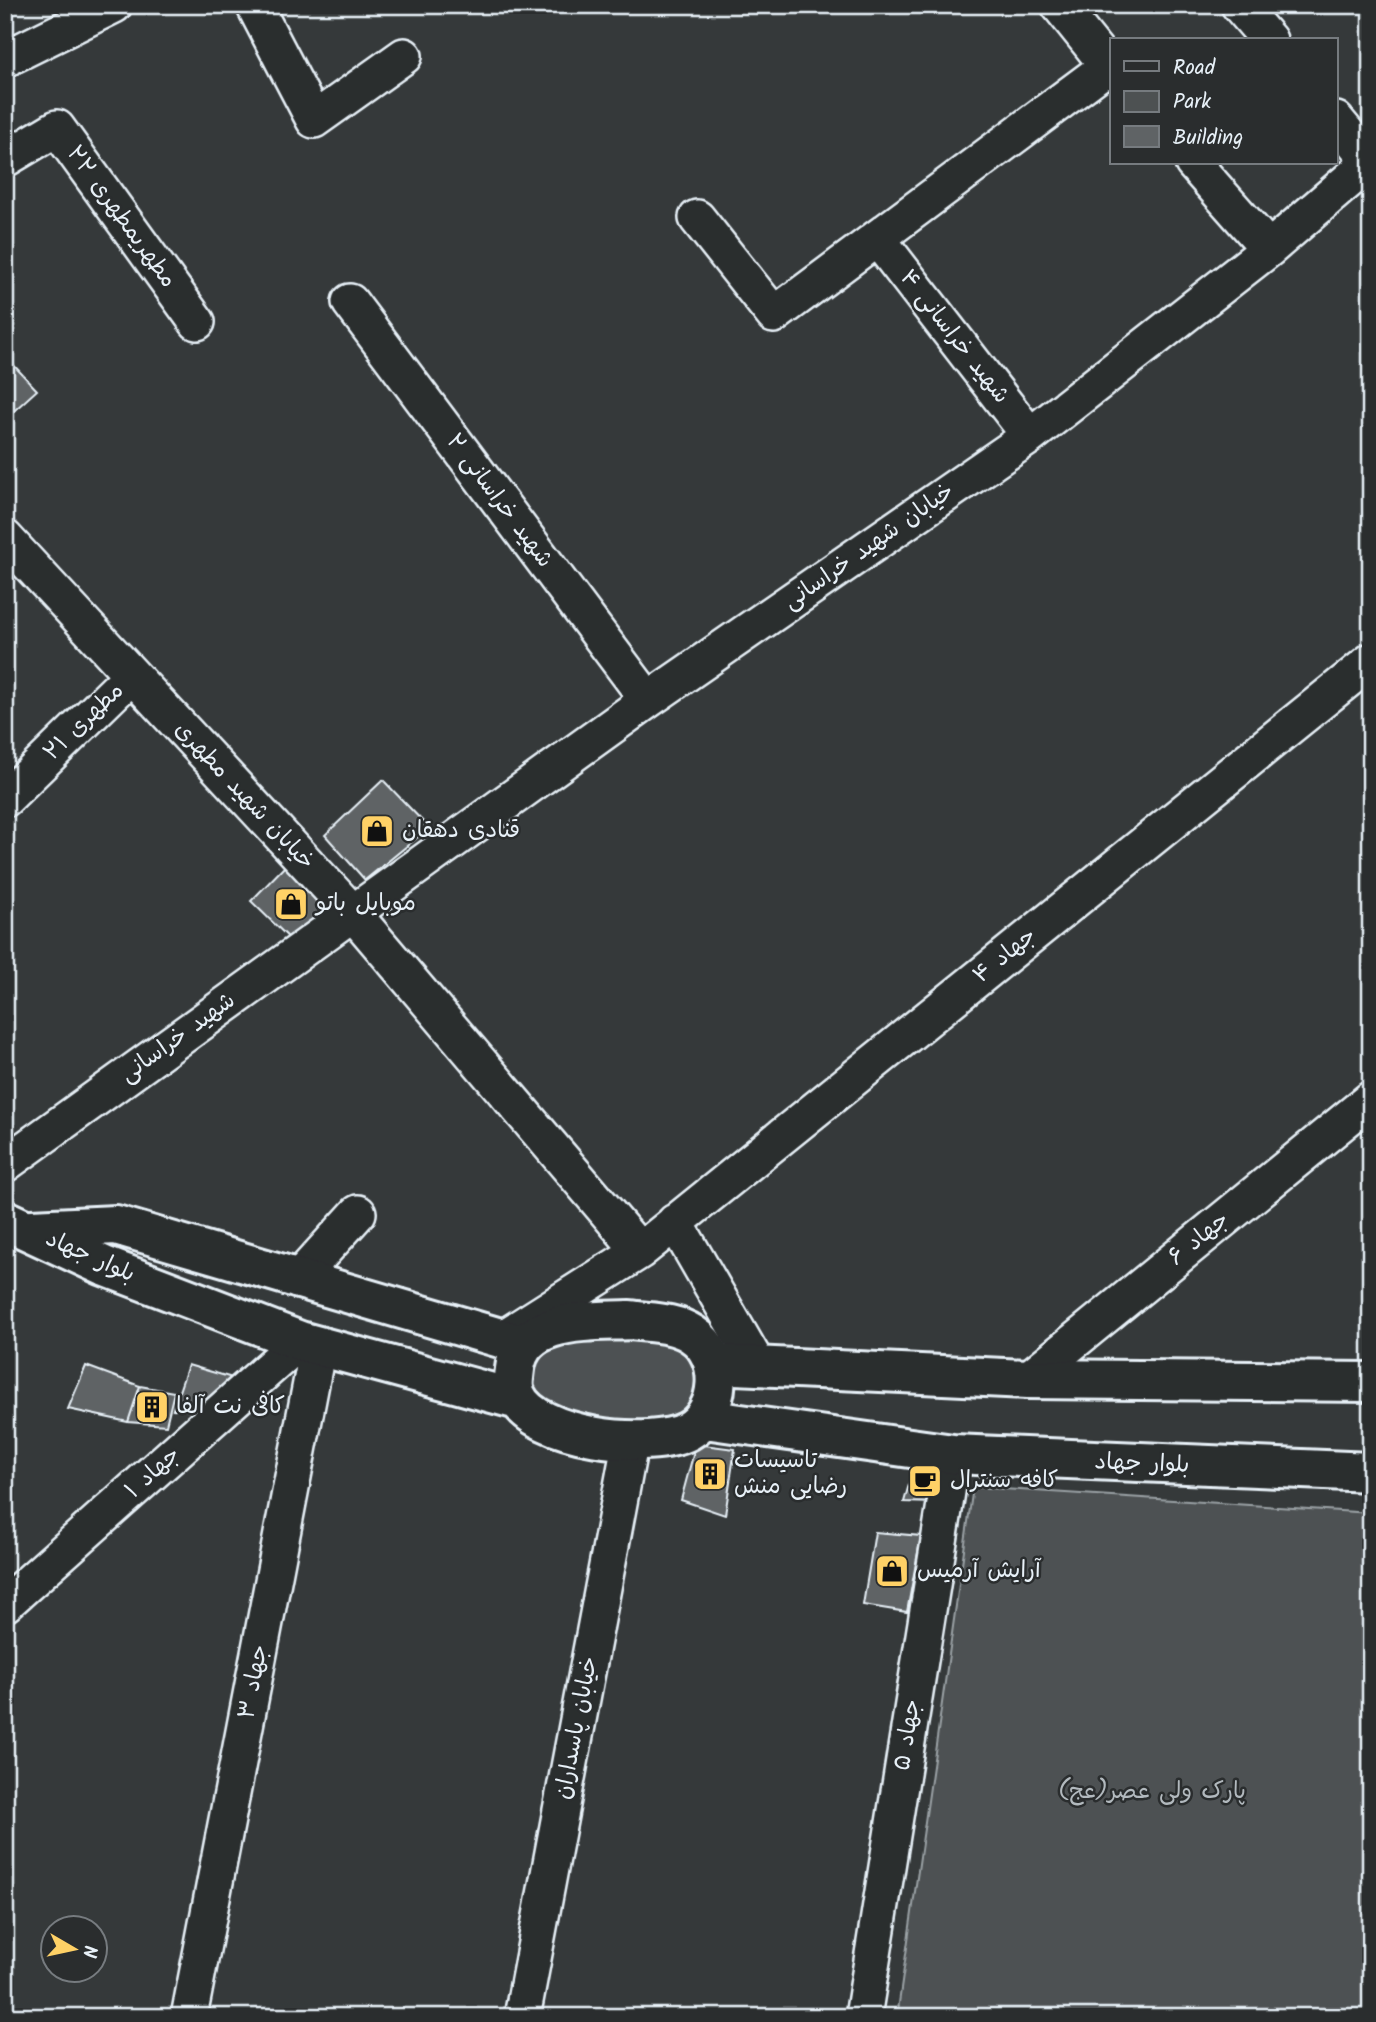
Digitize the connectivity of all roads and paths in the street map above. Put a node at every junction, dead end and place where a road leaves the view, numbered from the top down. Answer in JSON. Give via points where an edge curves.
{"nodes":[{"id":1,"x":114,"y":5,"type":"edge"},
{"id":2,"x":254,"y":5,"type":"edge"},
{"id":3,"x":1059,"y":5,"type":"edge"},
{"id":4,"x":1239,"y":5,"type":"edge"},
{"id":5,"x":1267,"y":38,"type":"edge"},
{"id":6,"x":404,"y":57,"type":"dead end"},
{"id":7,"x":5,"y":59,"type":"edge"},
{"id":8,"x":1110,"y":69,"type":"edge"},
{"id":9,"x":1338,"y":122,"type":"edge"},
{"id":10,"x":5,"y":159,"type":"edge"},
{"id":11,"x":1371,"y":161,"type":"edge"},
{"id":12,"x":1194,"y":164,"type":"edge"},
{"id":13,"x":697,"y":218,"type":"dead end"},
{"id":14,"x":877,"y":238,"type":"junction"},
{"id":15,"x":1269,"y":249,"type":"junction"},
{"id":16,"x":350,"y":302,"type":"dead end"},
{"id":17,"x":197,"y":322,"type":"dead end"},
{"id":18,"x":1030,"y":436,"type":"junction"},
{"id":19,"x":5,"y":538,"type":"edge"},
{"id":20,"x":1371,"y":661,"type":"edge"},
{"id":21,"x":132,"y":675,"type":"junction"},
{"id":22,"x":648,"y":701,"type":"junction"},
{"id":23,"x":5,"y":799,"type":"edge"},
{"id":24,"x":352,"y":912,"type":"junction"},
{"id":25,"x":1371,"y":1099,"type":"edge"},
{"id":26,"x":5,"y":1164,"type":"edge"},
{"id":27,"x":358,"y":1213,"type":"dead end"},
{"id":28,"x":675,"y":1222,"type":"junction"},
{"id":29,"x":18,"y":1224,"type":"edge"},
{"id":30,"x":640,"y":1251,"type":"junction"},
{"id":31,"x":297,"y":1280,"type":"junction"},
{"id":32,"x":513,"y":1342,"type":"junction"},
{"id":33,"x":309,"y":1344,"type":"junction"},
{"id":34,"x":714,"y":1364,"type":"junction"},
{"id":35,"x":758,"y":1366,"type":"junction"},
{"id":36,"x":1028,"y":1379,"type":"junction"},
{"id":37,"x":1371,"y":1382,"type":"edge"},
{"id":38,"x":518,"y":1400,"type":"junction"},
{"id":39,"x":705,"y":1419,"type":"junction"},
{"id":40,"x":631,"y":1439,"type":"junction"},
{"id":41,"x":953,"y":1454,"type":"junction"},
{"id":42,"x":1371,"y":1472,"type":"edge"},
{"id":43,"x":5,"y":1604,"type":"edge"},
{"id":44,"x":189,"y":2017,"type":"edge"},
{"id":45,"x":522,"y":2017,"type":"edge"},
{"id":46,"x":863,"y":2017,"type":"edge"}],
"edges":[{"from":1,"to":7,"type":"street"},
{"from":2,"to":6,"type":"street","via":[[314,120]]},
{"from":3,"to":8,"type":"street"},
{"from":4,"to":5,"type":"street"},
{"from":8,"to":14,"type":"street"},
{"from":9,"to":11,"type":"street"},
{"from":10,"to":17,"type":"street","name":"مطهریمطهری ۲۲","via":[[57,128]]},
{"from":11,"to":15,"type":"street","name":"خیابان شهید خراسانی"},
{"from":12,"to":15,"type":"street"},
{"from":13,"to":14,"type":"street","via":[[774,315]]},
{"from":14,"to":18,"type":"street","name":"شهید خراسانی ۴"},
{"from":15,"to":18,"type":"street","name":"خیابان شهید خراسانی"},
{"from":16,"to":22,"type":"street","name":"شهید خراسانی ۲"},
{"from":18,"to":22,"type":"street","name":"خیابان شهید خراسانی"},
{"from":19,"to":21,"type":"street","name":"خیابان شهید مطهری"},
{"from":20,"to":28,"type":"street","name":"جهاد ۴"},
{"from":21,"to":23,"type":"street","name":"مطهری ۲۱"},
{"from":21,"to":24,"type":"street","name":"خیابان شهید مطهری"},
{"from":22,"to":24,"type":"street","name":"خیابان شهید خراسانی"},
{"from":24,"to":26,"type":"street","name":"شهید خراسانی"},
{"from":24,"to":30,"type":"street","name":"خیابان شهید مطهری"},
{"from":25,"to":36,"type":"street","name":"جهاد ۶"},
{"from":27,"to":31,"type":"street"},
{"from":28,"to":30,"type":"street","name":"جهاد ۴"},
{"from":28,"to":35,"type":"street"},
{"from":29,"to":31,"type":"main road","name":"بلوار جهاد","via":[[116,1225]]},
{"from":29,"to":33,"type":"main road","name":"بلوار جهاد","via":[[104,1266]]},
{"from":30,"to":32,"type":"street","name":"جهاد ۴"},
{"from":31,"to":32,"type":"main road","name":"بلوار جهاد"},
{"from":32,"to":34,"type":"main road","via":[[544,1329],[630,1320],[674,1325],[691,1333],[706,1344]]},
{"from":32,"to":38,"type":"main road","via":[[513,1389]]},
{"from":33,"to":38,"type":"main road","name":"بلوار جهاد"},
{"from":33,"to":43,"type":"street","name":"جهاد ۱"},
{"from":33,"to":44,"type":"street","name":"جهاد ۳"},
{"from":34,"to":35,"type":"main road"},
{"from":34,"to":39,"type":"main road","via":[[715,1400]]},
{"from":35,"to":36,"type":"main road"},
{"from":36,"to":37,"type":"main road"},
{"from":38,"to":40,"type":"main road","via":[[532,1414],[557,1427]]},
{"from":39,"to":40,"type":"main road","via":[[686,1432]]},
{"from":39,"to":41,"type":"main road","name":"بلوار جهاد"},
{"from":40,"to":45,"type":"street","name":"خیابان پاسداران"},
{"from":41,"to":42,"type":"main road","name":"بلوار جهاد"},
{"from":41,"to":46,"type":"street","name":"جهاد ۵"}]}
